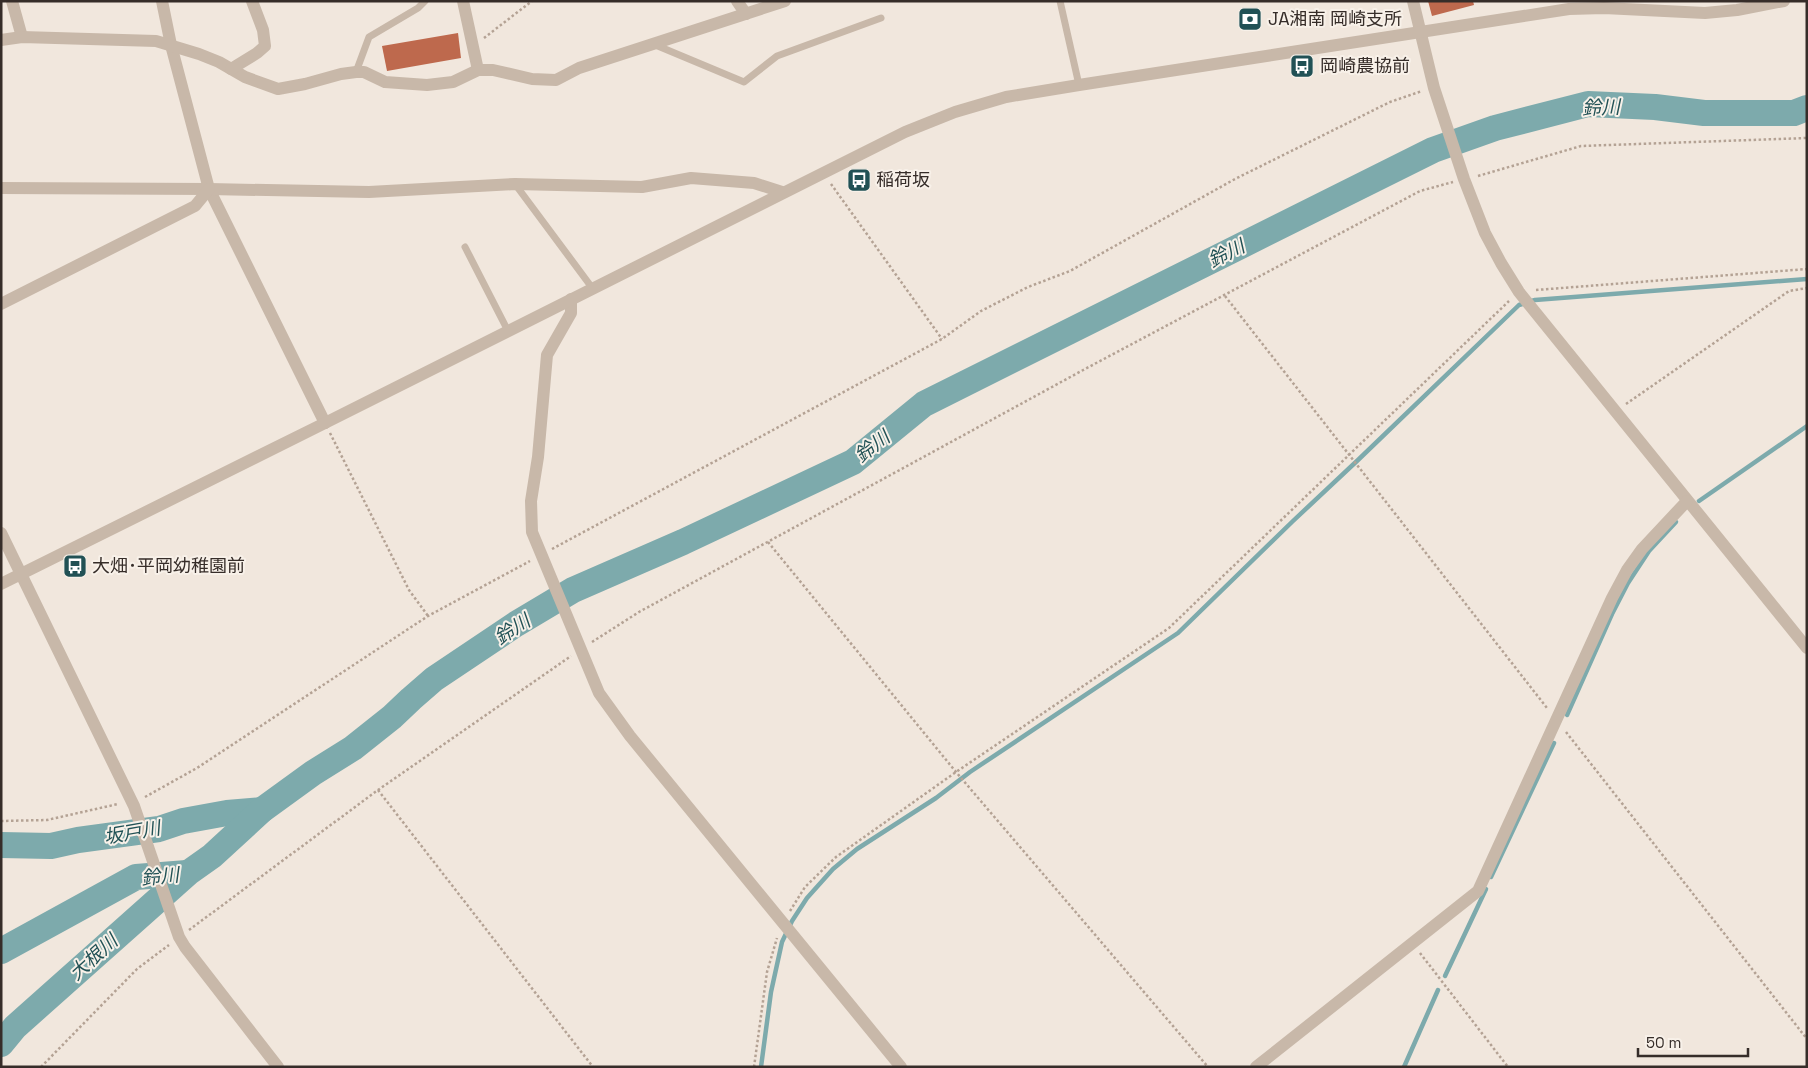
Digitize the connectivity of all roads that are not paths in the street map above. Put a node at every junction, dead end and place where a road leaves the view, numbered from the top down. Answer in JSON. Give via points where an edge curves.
{"nodes":[{"id":1,"x":12,"y":1,"type":"edge"},
{"id":2,"x":162,"y":1,"type":"edge"},
{"id":3,"x":252,"y":1,"type":"edge"},
{"id":4,"x":425,"y":1,"type":"edge"},
{"id":5,"x":463,"y":1,"type":"edge"},
{"id":6,"x":737,"y":1,"type":"edge"},
{"id":7,"x":785,"y":1,"type":"edge"},
{"id":8,"x":1060,"y":1,"type":"edge"},
{"id":9,"x":1413,"y":1,"type":"edge"},
{"id":10,"x":1784,"y":1,"type":"edge"},
{"id":11,"x":746,"y":14,"type":"junction"},
{"id":12,"x":881,"y":18,"type":"dead end"},
{"id":13,"x":1421,"y":33,"type":"junction"},
{"id":14,"x":22,"y":37,"type":"junction"},
{"id":15,"x":1,"y":40,"type":"edge"},
{"id":16,"x":652,"y":44,"type":"junction"},
{"id":17,"x":171,"y":45,"type":"junction"},
{"id":18,"x":230,"y":69,"type":"junction"},
{"id":19,"x":478,"y":70,"type":"junction"},
{"id":20,"x":356,"y":72,"type":"junction"},
{"id":21,"x":1079,"y":85,"type":"junction"},
{"id":22,"x":515,"y":184,"type":"junction"},
{"id":23,"x":1,"y":188,"type":"edge"},
{"id":24,"x":209,"y":189,"type":"junction"},
{"id":25,"x":782,"y":192,"type":"junction"},
{"id":26,"x":465,"y":247,"type":"dead end"},
{"id":27,"x":592,"y":289,"type":"junction"},
{"id":28,"x":571,"y":299,"type":"junction"},
{"id":29,"x":1,"y":304,"type":"edge"},
{"id":30,"x":508,"y":331,"type":"junction"},
{"id":31,"x":325,"y":423,"type":"junction"},
{"id":32,"x":1687,"y":501,"type":"junction"},
{"id":33,"x":1,"y":533,"type":"edge"},
{"id":34,"x":22,"y":573,"type":"junction"},
{"id":35,"x":1,"y":584,"type":"edge"},
{"id":36,"x":1807,"y":648,"type":"edge"},
{"id":37,"x":278,"y":1067,"type":"edge"},
{"id":38,"x":902,"y":1067,"type":"edge"},
{"id":39,"x":1256,"y":1067,"type":"edge"}],
"edges":[{"from":1,"to":14,"type":"street"},
{"from":2,"to":17,"type":"street"},
{"from":3,"to":18,"type":"street","via":[[263,30],[265,46]]},
{"from":4,"to":20,"type":"lane","via":[[370,37]]},
{"from":5,"to":19,"type":"street"},
{"from":6,"to":11,"type":"street"},
{"from":7,"to":11,"type":"street"},
{"from":8,"to":21,"type":"lane"},
{"from":9,"to":13,"type":"street"},
{"from":10,"to":13,"type":"street","via":[[1705,13],[1569,9]]},
{"from":11,"to":16,"type":"street"},
{"from":12,"to":16,"type":"lane","via":[[777,56],[744,82]]},
{"from":13,"to":21,"type":"street"},
{"from":13,"to":32,"type":"street","via":[[1434,88],[1464,179],[1485,234],[1501,263],[1519,292]]},
{"from":14,"to":15,"type":"street"},
{"from":14,"to":17,"type":"street"},
{"from":16,"to":19,"type":"street","via":[[579,68],[556,80]]},
{"from":17,"to":18,"type":"street","via":[[206,56]]},
{"from":17,"to":24,"type":"street"},
{"from":18,"to":20,"type":"street","via":[[278,89]]},
{"from":19,"to":20,"type":"street","via":[[453,82],[427,85],[385,82],[364,72]]},
{"from":21,"to":25,"type":"street","via":[[1006,97],[955,112],[905,132]]},
{"from":22,"to":24,"type":"street","via":[[369,192]]},
{"from":22,"to":25,"type":"street","via":[[642,187],[691,178],[754,183]]},
{"from":22,"to":27,"type":"lane"},
{"from":23,"to":24,"type":"street"},
{"from":24,"to":29,"type":"street","via":[[196,206]]},
{"from":24,"to":31,"type":"street"},
{"from":25,"to":27,"type":"street"},
{"from":26,"to":30,"type":"lane"},
{"from":27,"to":28,"type":"street"},
{"from":28,"to":30,"type":"street"},
{"from":28,"to":38,"type":"street","via":[[571,313],[547,355],[531,501],[532,532],[599,693],[630,736]]},
{"from":30,"to":31,"type":"street"},
{"from":31,"to":34,"type":"street"},
{"from":32,"to":36,"type":"street"},
{"from":32,"to":39,"type":"street","via":[[1642,549],[1612,598],[1478,892]]},
{"from":33,"to":34,"type":"street"},
{"from":34,"to":35,"type":"street"},
{"from":34,"to":37,"type":"street","via":[[131,801],[179,937]]}]}
